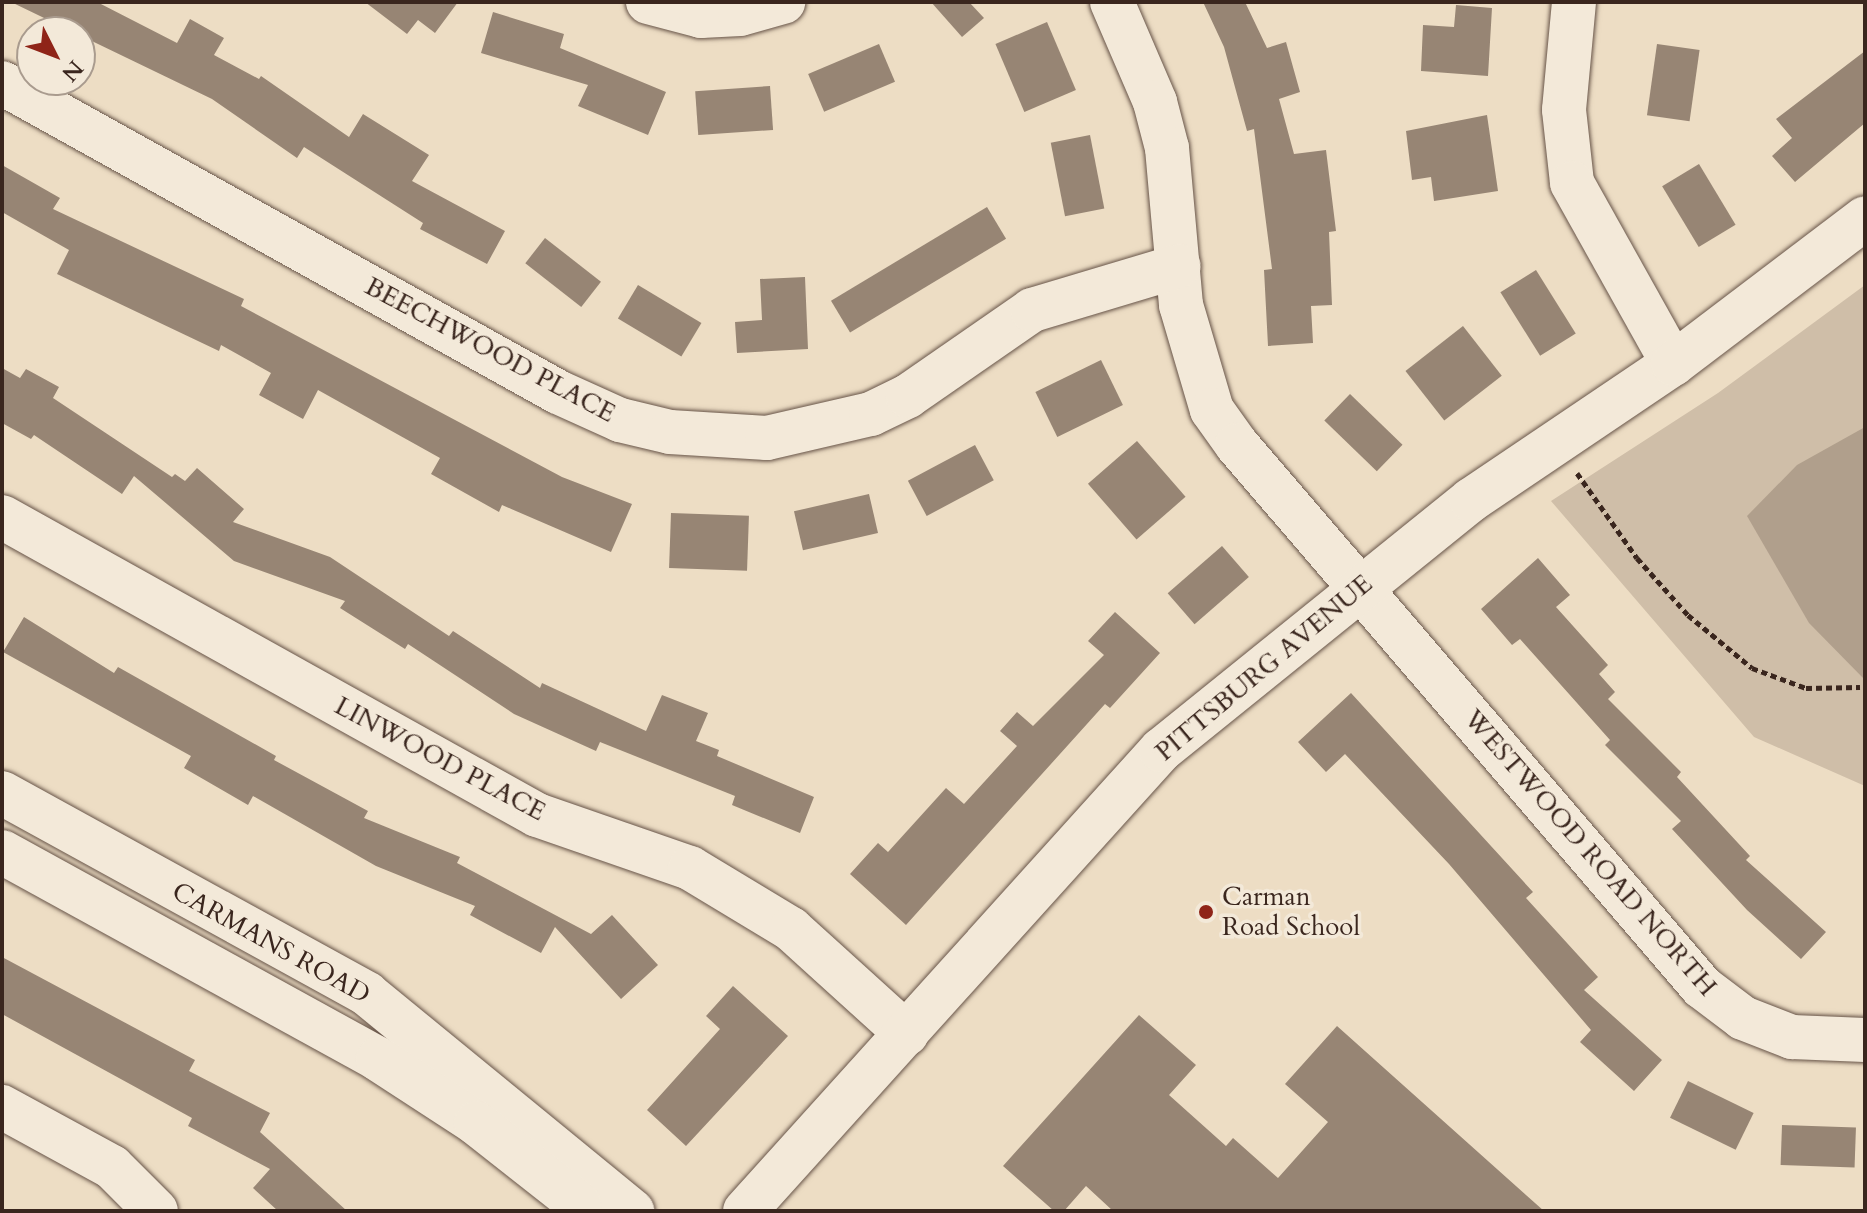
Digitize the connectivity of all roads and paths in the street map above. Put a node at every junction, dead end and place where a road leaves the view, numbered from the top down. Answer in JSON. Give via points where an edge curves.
{"nodes":[{"id":1,"x":648,"y":2,"type":"edge"},
{"id":2,"x":783,"y":2,"type":"edge"},
{"id":3,"x":1112,"y":2,"type":"edge"},
{"id":4,"x":1574,"y":2,"type":"edge"},
{"id":5,"x":2,"y":83,"type":"edge"},
{"id":6,"x":1865,"y":218,"type":"edge"},
{"id":7,"x":1179,"y":266,"type":"junction"},
{"id":8,"x":1673,"y":364,"type":"junction"},
{"id":9,"x":1556,"y":442,"type":"junction"},
{"id":10,"x":2,"y":517,"type":"edge"},
{"id":11,"x":1360,"y":587,"type":"junction"},
{"id":12,"x":1860,"y":687,"type":"dead end"},
{"id":13,"x":2,"y":793,"type":"edge"},
{"id":14,"x":2,"y":852,"type":"edge"},
{"id":15,"x":907,"y":1034,"type":"junction"},
{"id":16,"x":1865,"y":1040,"type":"edge"},
{"id":17,"x":2,"y":1107,"type":"edge"},
{"id":18,"x":156,"y":1211,"type":"edge"},
{"id":19,"x":589,"y":1211,"type":"edge"},
{"id":20,"x":632,"y":1211,"type":"edge"},
{"id":21,"x":745,"y":1211,"type":"edge"}],
"edges":[{"from":1,"to":2,"type":"street","via":[[701,16],[740,14]]},
{"from":3,"to":7,"type":"street","name":"WESTWOOD ROAD NORTH","via":[[1155,102],[1167,148]]},
{"from":4,"to":8,"type":"street","via":[[1564,110],[1572,183]]},
{"from":5,"to":7,"type":"street","name":"BEECHWOOD PLACE","via":[[558,392],[620,420],[670,432],[767,438],[871,414],[908,396],[1032,310]]},
{"from":6,"to":8,"type":"street","name":"PITTSBURG AVENUE"},
{"from":7,"to":11,"type":"street","name":"WESTWOOD ROAD NORTH","via":[[1181,305],[1212,410]]},
{"from":8,"to":9,"type":"street","name":"PITTSBURG AVENUE"},
{"from":9,"to":11,"type":"street","name":"PITTSBURG AVENUE"},
{"from":9,"to":12,"type":"path","via":[[1637,558],[1688,615],[1752,668],[1806,688]]},
{"from":10,"to":15,"type":"street","name":"LINWOOD PLACE","via":[[537,815],[690,868],[791,929]]},
{"from":11,"to":15,"type":"street","name":"PITTSBURG AVENUE","via":[[1161,750]]},
{"from":11,"to":16,"type":"street","name":"WESTWOOD ROAD NORTH","via":[[1702,987],[1743,1018],[1792,1037]]},
{"from":13,"to":20,"type":"street","name":"CARMANS ROAD","via":[[367,994]]},
{"from":14,"to":19,"type":"street","name":"CARMANS ROAD","via":[[378,1059],[476,1123]]},
{"from":15,"to":21,"type":"street","name":"PITTSBURG AVENUE"},
{"from":17,"to":18,"type":"street","via":[[112,1167]]}]}
